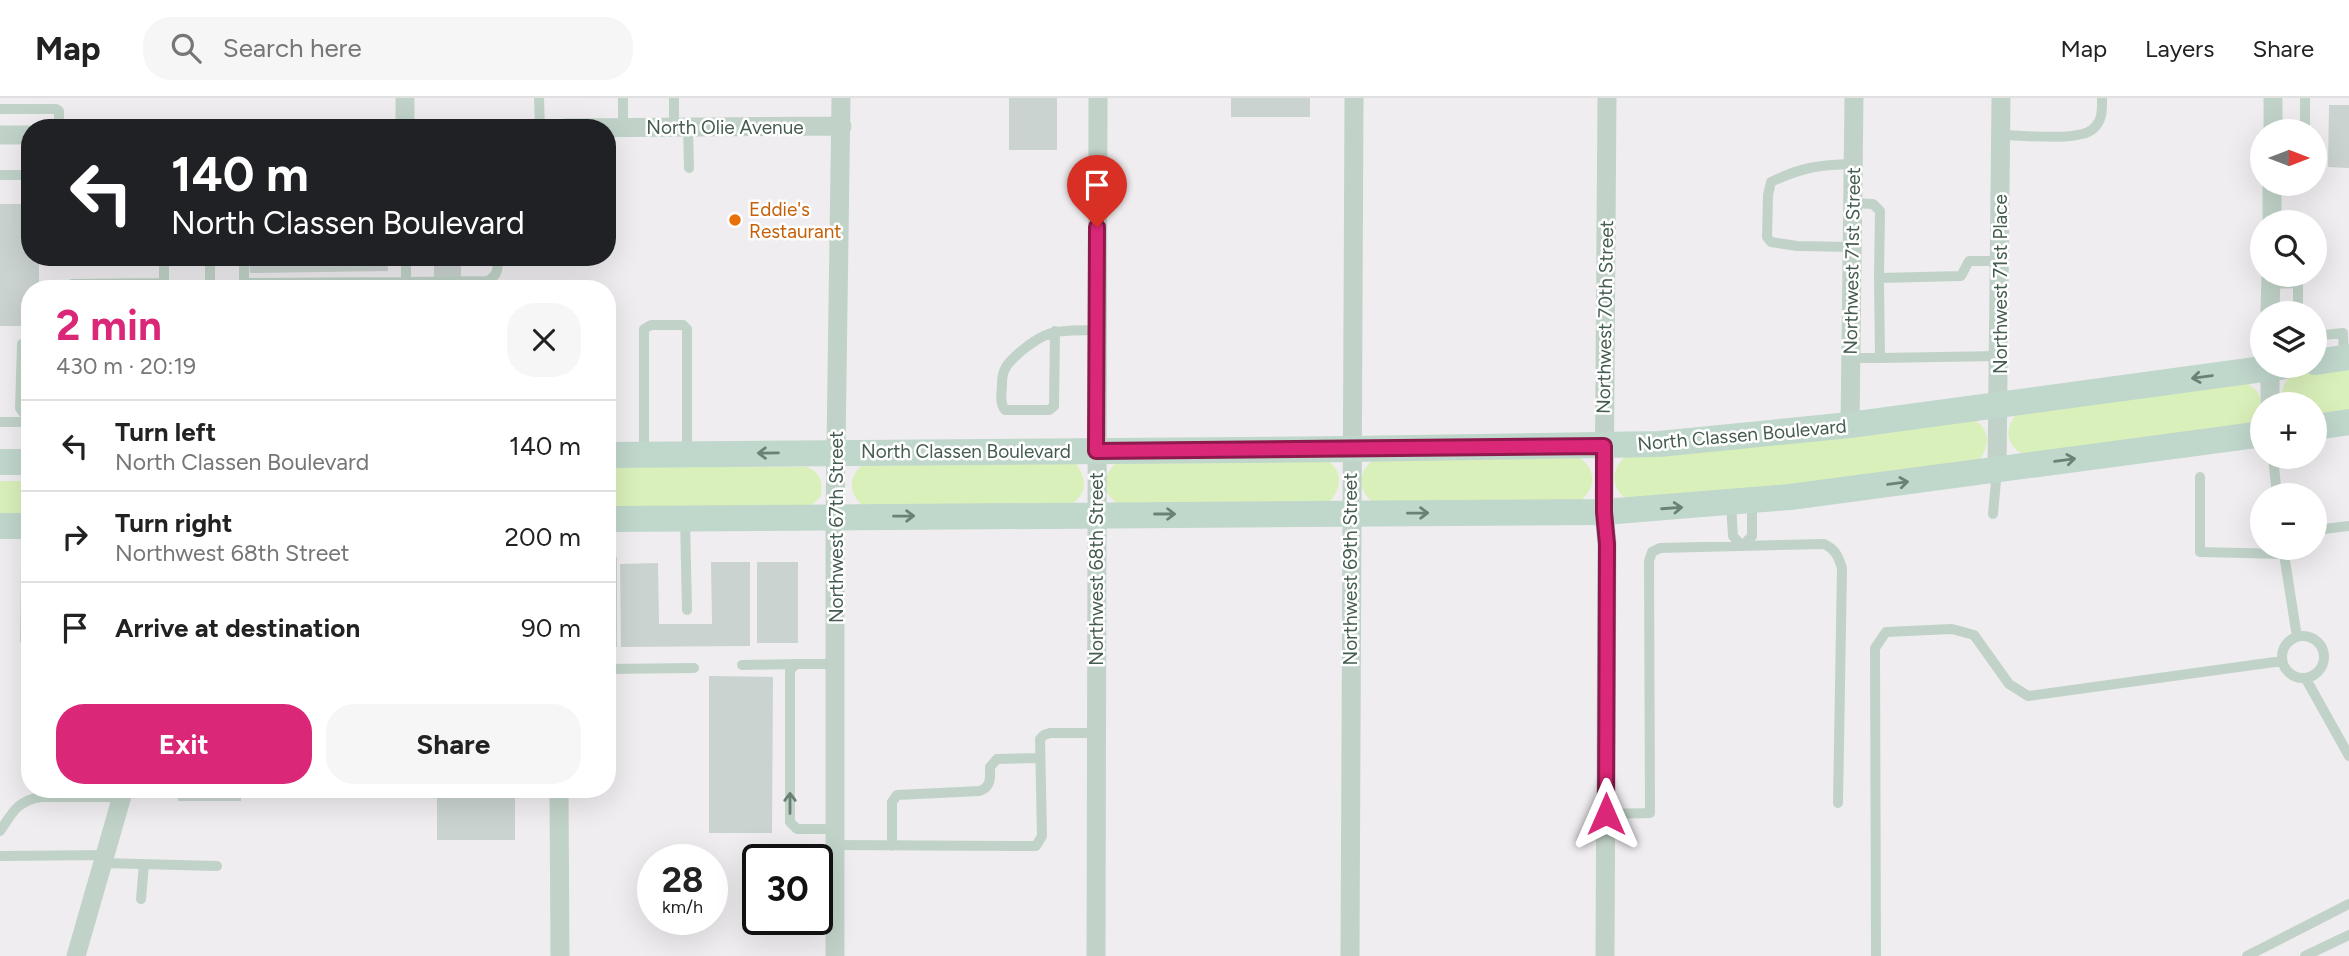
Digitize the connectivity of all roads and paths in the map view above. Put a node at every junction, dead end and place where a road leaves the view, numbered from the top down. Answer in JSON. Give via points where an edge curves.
{"nodes":[{"id":1,"x":405,"y":98,"type":"edge"},
{"id":2,"x":539,"y":98,"type":"edge"},
{"id":3,"x":623,"y":98,"type":"edge"},
{"id":4,"x":674,"y":98,"type":"edge"},
{"id":5,"x":841,"y":98,"type":"edge"},
{"id":6,"x":1098,"y":98,"type":"edge"},
{"id":7,"x":1353,"y":98,"type":"edge"},
{"id":8,"x":1607,"y":98,"type":"edge"},
{"id":9,"x":1854,"y":98,"type":"edge"},
{"id":10,"x":2001,"y":98,"type":"edge"},
{"id":11,"x":2102,"y":98,"type":"edge"},
{"id":12,"x":2273,"y":98,"type":"edge"},
{"id":13,"x":2305,"y":98,"type":"edge"},
{"id":14,"x":0,"y":109,"type":"edge"},
{"id":15,"x":59,"y":119,"type":"edge"},
{"id":16,"x":404,"y":119,"type":"edge"},
{"id":17,"x":540,"y":119,"type":"edge"},
{"id":18,"x":2273,"y":119,"type":"edge"},
{"id":19,"x":2305,"y":119,"type":"edge"},
{"id":20,"x":842,"y":126,"type":"junction"},
{"id":21,"x":681,"y":127,"type":"junction"},
{"id":22,"x":616,"y":128,"type":"edge"},
{"id":23,"x":623,"y":128,"type":"junction"},
{"id":24,"x":0,"y":135,"type":"edge"},
{"id":25,"x":21,"y":135,"type":"edge"},
{"id":26,"x":2001,"y":135,"type":"junction"},
{"id":27,"x":1853,"y":164,"type":"junction"},
{"id":28,"x":689,"y":168,"type":"dead end"},
{"id":29,"x":0,"y":175,"type":"edge"},
{"id":30,"x":21,"y":175,"type":"edge"},
{"id":31,"x":1852,"y":204,"type":"junction"},
{"id":32,"x":1852,"y":247,"type":"junction"},
{"id":33,"x":2000,"y":261,"type":"junction"},
{"id":34,"x":499,"y":266,"type":"edge"},
{"id":35,"x":1879,"y":278,"type":"junction"},
{"id":36,"x":489,"y":280,"type":"edge"},
{"id":37,"x":1097,"y":330,"type":"junction"},
{"id":38,"x":1055,"y":331,"type":"junction"},
{"id":39,"x":2327,"y":339,"type":"edge"},
{"id":40,"x":2346,"y":345,"type":"edge"},
{"id":41,"x":2327,"y":355,"type":"edge"},
{"id":42,"x":1999,"y":356,"type":"junction"},
{"id":43,"x":1851,"y":358,"type":"junction"},
{"id":44,"x":1880,"y":358,"type":"junction"},
{"id":45,"x":2250,"y":369,"type":"edge"},
{"id":46,"x":21,"y":376,"type":"edge"},
{"id":47,"x":1999,"y":404,"type":"junction"},
{"id":48,"x":21,"y":409,"type":"edge"},
{"id":49,"x":0,"y":422,"type":"edge"},
{"id":50,"x":21,"y":422,"type":"edge"},
{"id":51,"x":2349,"y":422,"type":"edge"},
{"id":52,"x":1850,"y":425,"type":"junction"},
{"id":53,"x":2327,"y":425,"type":"edge"},
{"id":54,"x":2250,"y":436,"type":"edge"},
{"id":55,"x":1604,"y":446,"type":"junction"},
{"id":56,"x":1351,"y":449,"type":"junction"},
{"id":57,"x":1096,"y":451,"type":"junction"},
{"id":58,"x":836,"y":452,"type":"junction"},
{"id":59,"x":687,"y":454,"type":"junction"},
{"id":60,"x":616,"y":455,"type":"edge"},
{"id":61,"x":644,"y":455,"type":"junction"},
{"id":62,"x":0,"y":462,"type":"edge"},
{"id":63,"x":21,"y":462,"type":"edge"},
{"id":64,"x":1997,"y":470,"type":"junction"},
{"id":65,"x":2200,"y":477,"type":"dead end"},
{"id":66,"x":1742,"y":502,"type":"junction"},
{"id":67,"x":1604,"y":512,"type":"junction"},
{"id":68,"x":1097,"y":514,"type":"junction"},
{"id":69,"x":1350,"y":514,"type":"junction"},
{"id":70,"x":1993,"y":514,"type":"dead end"},
{"id":71,"x":835,"y":517,"type":"junction"},
{"id":72,"x":685,"y":518,"type":"junction"},
{"id":73,"x":616,"y":519,"type":"edge"},
{"id":74,"x":0,"y":526,"type":"edge"},
{"id":75,"x":21,"y":526,"type":"edge"},
{"id":76,"x":2349,"y":526,"type":"edge"},
{"id":77,"x":2327,"y":529,"type":"edge"},
{"id":78,"x":1742,"y":546,"type":"junction"},
{"id":79,"x":2250,"y":551,"type":"edge"},
{"id":80,"x":2284,"y":560,"type":"edge"},
{"id":81,"x":687,"y":610,"type":"dead end"},
{"id":82,"x":2297,"y":637,"type":"junction"},
{"id":83,"x":2282,"y":661,"type":"junction"},
{"id":84,"x":796,"y":664,"type":"junction"},
{"id":85,"x":835,"y":664,"type":"junction"},
{"id":86,"x":742,"y":665,"type":"dead end"},
{"id":87,"x":694,"y":668,"type":"dead end"},
{"id":88,"x":616,"y":669,"type":"edge"},
{"id":89,"x":2306,"y":679,"type":"junction"},
{"id":90,"x":1096,"y":733,"type":"junction"},
{"id":91,"x":2349,"y":756,"type":"edge"},
{"id":92,"x":1040,"y":758,"type":"junction"},
{"id":93,"x":34,"y":798,"type":"edge"},
{"id":94,"x":122,"y":798,"type":"edge"},
{"id":95,"x":559,"y":798,"type":"edge"},
{"id":96,"x":1838,"y":803,"type":"dead end"},
{"id":97,"x":1606,"y":814,"type":"junction"},
{"id":98,"x":0,"y":831,"type":"edge"},
{"id":99,"x":835,"y":837,"type":"junction"},
{"id":100,"x":892,"y":846,"type":"junction"},
{"id":101,"x":0,"y":856,"type":"edge"},
{"id":102,"x":104,"y":859,"type":"junction"},
{"id":103,"x":144,"y":864,"type":"junction"},
{"id":104,"x":217,"y":866,"type":"dead end"},
{"id":105,"x":141,"y":899,"type":"dead end"},
{"id":106,"x":2349,"y":904,"type":"edge"},
{"id":107,"x":2349,"y":935,"type":"edge"},
{"id":108,"x":75,"y":956,"type":"edge"},
{"id":109,"x":560,"y":956,"type":"edge"},
{"id":110,"x":835,"y":956,"type":"edge"},
{"id":111,"x":1096,"y":956,"type":"edge"},
{"id":112,"x":1350,"y":956,"type":"edge"},
{"id":113,"x":1605,"y":956,"type":"edge"},
{"id":114,"x":1876,"y":956,"type":"edge"},
{"id":115,"x":2246,"y":956,"type":"edge"},
{"id":116,"x":2305,"y":956,"type":"edge"}],
"edges":[{"from":1,"to":16,"type":"street"},
{"from":2,"to":17,"type":"lane"},
{"from":3,"to":23,"type":"lane"},
{"from":4,"to":21,"type":"lane"},
{"from":5,"to":20,"type":"street","name":"Northwest 67th Street"},
{"from":6,"to":37,"type":"street","name":"Northwest 68th Street"},
{"from":7,"to":56,"type":"street","name":"Northwest 69th Street"},
{"from":8,"to":55,"type":"street","name":"Northwest 70th Street"},
{"from":9,"to":27,"type":"street","name":"Northwest 71st Street"},
{"from":10,"to":26,"type":"street","name":"Northwest 71st Place"},
{"from":11,"to":26,"type":"lane","via":[[2102,117],[2093,130],[2077,135]]},
{"from":12,"to":18,"type":"street"},
{"from":13,"to":19,"type":"lane"},
{"from":14,"to":15,"type":"lane","via":[[56,109]]},
{"from":20,"to":21,"type":"street","name":"North Olie Avenue"},
{"from":20,"to":58,"type":"street","name":"Northwest 67th Street"},
{"from":21,"to":23,"type":"street","name":"North Olie Avenue"},
{"from":21,"to":28,"type":"lane"},
{"from":22,"to":23,"type":"street","name":"North Olie Avenue"},
{"from":24,"to":25,"type":"street"},
{"from":26,"to":33,"type":"street","name":"Northwest 71st Place"},
{"from":27,"to":31,"type":"street","name":"Northwest 71st Street"},
{"from":27,"to":32,"type":"lane","via":[[1819,165],[1787,174],[1771,182],[1768,195],[1771,242]]},
{"from":29,"to":30,"type":"lane"},
{"from":31,"to":32,"type":"street","name":"Northwest 71st Street"},
{"from":31,"to":35,"type":"lane","via":[[1873,204],[1880,211]]},
{"from":32,"to":43,"type":"street","name":"Northwest 71st Street"},
{"from":33,"to":35,"type":"lane","via":[[1969,261],[1961,276]]},
{"from":33,"to":42,"type":"street","name":"Northwest 71st Place"},
{"from":34,"to":36,"type":"lane"},
{"from":35,"to":44,"type":"lane"},
{"from":37,"to":38,"type":"lane"},
{"from":37,"to":57,"type":"street","name":"Northwest 68th Street"},
{"from":38,"to":38,"type":"lane","via":[[1039,337],[1007,364],[1002,372],[1001,405],[1005,410],[1049,410],[1054,406]]},
{"from":39,"to":40,"type":"lane"},
{"from":40,"to":41,"type":"street"},
{"from":42,"to":44,"type":"lane"},
{"from":42,"to":47,"type":"street","name":"Northwest 71st Place"},
{"from":43,"to":44,"type":"lane"},
{"from":43,"to":52,"type":"street","name":"Northwest 71st Street"},
{"from":45,"to":47,"type":"street","name":"North Classen Boulevard","one_way":true},
{"from":46,"to":48,"type":"lane"},
{"from":47,"to":52,"type":"street","name":"North Classen Boulevard"},
{"from":47,"to":64,"type":"street","name":"Northwest 71st Place"},
{"from":49,"to":50,"type":"lane"},
{"from":51,"to":53,"type":"street"},
{"from":52,"to":55,"type":"street","name":"North Classen Boulevard","via":[[1720,440]]},
{"from":64,"to":54,"type":"street","one_way":true},
{"from":55,"to":56,"type":"street","name":"North Classen Boulevard"},
{"from":55,"to":67,"type":"street","name":"Northwest 70th Street"},
{"from":56,"to":57,"type":"street","name":"North Classen Boulevard"},
{"from":56,"to":69,"type":"street","name":"Northwest 69th Street"},
{"from":57,"to":58,"type":"street","name":"North Classen Boulevard"},
{"from":57,"to":68,"type":"street","name":"Northwest 68th Street"},
{"from":58,"to":59,"type":"street","name":"North Classen Boulevard","one_way":true},
{"from":58,"to":71,"type":"street","name":"Northwest 67th Street"},
{"from":59,"to":61,"type":"street","name":"North Classen Boulevard"},
{"from":59,"to":61,"type":"lane","via":[[687,329],[683,325],[651,325],[644,329]]},
{"from":60,"to":61,"type":"street","name":"North Classen Boulevard"},
{"from":62,"to":63,"type":"street"},
{"from":66,"to":64,"type":"street","one_way":true},
{"from":64,"to":70,"type":"lane"},
{"from":65,"to":79,"type":"lane","via":[[2200,552]]},
{"from":67,"to":66,"type":"street","one_way":true},
{"from":66,"to":78,"type":"lane","via":[[1733,536]]},
{"from":66,"to":78,"type":"lane","via":[[1752,536]]},
{"from":69,"to":67,"type":"street","one_way":true},
{"from":67,"to":97,"type":"street","name":"Northwest 70th Street"},
{"from":68,"to":69,"type":"street","one_way":true},
{"from":71,"to":68,"type":"street","one_way":true},
{"from":68,"to":90,"type":"street","name":"Northwest 68th Street"},
{"from":69,"to":112,"type":"street","name":"Northwest 69th Street"},
{"from":71,"to":72,"type":"street"},
{"from":71,"to":85,"type":"street","name":"Northwest 67th Street"},
{"from":72,"to":73,"type":"street"},
{"from":72,"to":81,"type":"lane"},
{"from":74,"to":75,"type":"street"},
{"from":76,"to":77,"type":"lane"},
{"from":78,"to":96,"type":"lane","via":[[1824,544],[1838,555],[1842,568]]},
{"from":78,"to":97,"type":"lane","via":[[1652,552],[1650,813]]},
{"from":80,"to":82,"type":"lane"},
{"from":82,"to":83,"type":"lane","via":[[2287,643]]},
{"from":82,"to":89,"type":"lane","via":[[2311,638],[2323,653],[2322,667]]},
{"from":83,"to":89,"type":"lane","via":[[2293,677]]},
{"from":83,"to":114,"type":"lane","via":[[2028,696],[2009,684],[1974,635],[1951,629],[1885,632],[1875,648]]},
{"from":84,"to":85,"type":"lane"},
{"from":84,"to":86,"type":"lane"},
{"from":99,"to":84,"type":"lane","one_way":true,"via":[[797,829],[790,822],[790,670]]},
{"from":85,"to":99,"type":"street","name":"Northwest 67th Street"},
{"from":87,"to":88,"type":"lane"},
{"from":89,"to":91,"type":"lane"},
{"from":90,"to":92,"type":"lane","via":[[1044,735]]},
{"from":90,"to":111,"type":"street","name":"Northwest 68th Street"},
{"from":92,"to":100,"type":"lane","via":[[997,759],[990,766],[987,789],[980,791],[897,795],[892,802]]},
{"from":92,"to":100,"type":"lane","via":[[1042,836],[1036,846]]},
{"from":93,"to":98,"type":"lane","via":[[19,804]]},
{"from":94,"to":102,"type":"street"},
{"from":95,"to":109,"type":"street"},
{"from":97,"to":113,"type":"street","name":"Northwest 70th Street"},
{"from":99,"to":100,"type":"lane"},
{"from":99,"to":110,"type":"street","name":"Northwest 67th Street"},
{"from":101,"to":102,"type":"lane"},
{"from":102,"to":103,"type":"lane"},
{"from":102,"to":108,"type":"street"},
{"from":103,"to":104,"type":"lane"},
{"from":103,"to":105,"type":"lane"},
{"from":106,"to":115,"type":"lane"},
{"from":107,"to":116,"type":"lane"}]}
